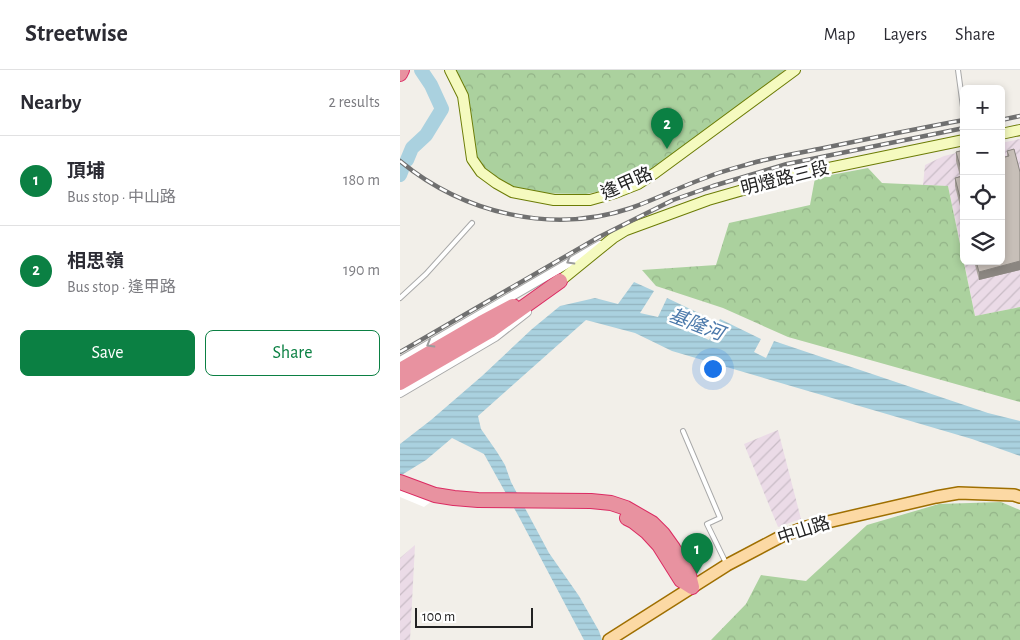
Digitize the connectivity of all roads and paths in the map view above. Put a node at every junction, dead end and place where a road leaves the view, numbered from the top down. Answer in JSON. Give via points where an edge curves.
{"nodes":[{"id":1,"x":402,"y":70,"type":"edge"},
{"id":2,"x":450,"y":70,"type":"edge"},
{"id":3,"x":795,"y":70,"type":"edge"},
{"id":4,"x":958,"y":70,"type":"edge"},
{"id":5,"x":400,"y":74,"type":"edge"},
{"id":6,"x":960,"y":85,"type":"edge"},
{"id":7,"x":1020,"y":130,"type":"edge"},
{"id":8,"x":1005,"y":133,"type":"edge"},
{"id":9,"x":960,"y":141,"type":"edge"},
{"id":10,"x":472,"y":223,"type":"dead end"},
{"id":11,"x":613,"y":238,"type":"junction"},
{"id":12,"x":560,"y":281,"type":"junction"},
{"id":13,"x":400,"y":298,"type":"edge"},
{"id":14,"x":403,"y":372,"type":"edge"},
{"id":15,"x":400,"y":393,"type":"edge"},
{"id":16,"x":683,"y":431,"type":"dead end"},
{"id":17,"x":400,"y":482,"type":"edge"},
{"id":18,"x":400,"y":491,"type":"edge"},
{"id":19,"x":1020,"y":496,"type":"edge"},
{"id":20,"x":565,"y":504,"type":"junction"},
{"id":21,"x":727,"y":565,"type":"junction"},
{"id":22,"x":692,"y":587,"type":"junction"},
{"id":23,"x":610,"y":639,"type":"edge"}],
"edges":[{"from":1,"to":5,"type":"highway"},
{"from":2,"to":3,"type":"main road","name":"逢甲路","via":[[463,96],[472,159],[481,172],[512,192],[554,200],[590,200],[638,184]]},
{"from":4,"to":6,"type":"lane"},
{"from":7,"to":8,"type":"main road"},
{"from":9,"to":11,"type":"main road","name":"明燈路三段","via":[[795,175],[708,200],[626,230]]},
{"from":10,"to":13,"type":"lane"},
{"from":11,"to":12,"type":"main road","name":"明燈路三段"},
{"from":11,"to":14,"type":"street","name":"明燈路三段","one_way":true},
{"from":12,"to":14,"type":"highway","via":[[481,323]]},
{"from":12,"to":15,"type":"street","name":"明燈路三段","via":[[495,337]]},
{"from":16,"to":21,"type":"lane","via":[[720,518],[707,524]]},
{"from":17,"to":20,"type":"highway","via":[[435,495],[454,498]]},
{"from":18,"to":20,"type":"highway","via":[[428,502],[478,508]]},
{"from":19,"to":21,"type":"main road","name":"中山路","via":[[960,493],[936,496],[806,527]]},
{"from":20,"to":22,"type":"highway","via":[[611,503],[652,523],[690,575]]},
{"from":21,"to":22,"type":"main road","name":"中山路"},
{"from":22,"to":23,"type":"main road","name":"中山路"}]}
